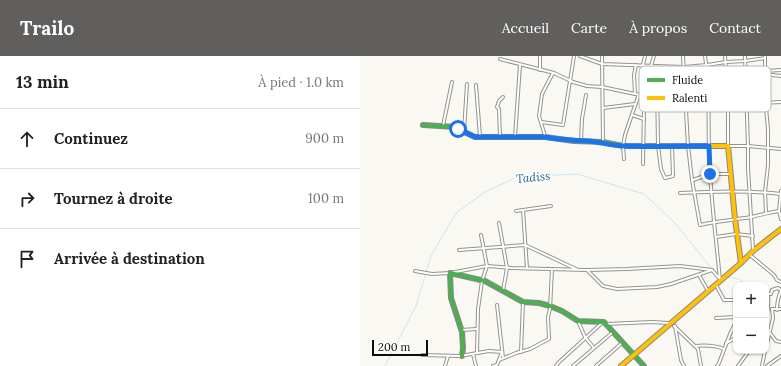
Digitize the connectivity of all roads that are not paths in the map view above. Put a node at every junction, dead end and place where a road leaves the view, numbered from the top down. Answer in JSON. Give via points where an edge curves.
{"nodes":[{"id":1,"x":540,"y":56,"type":"edge"},
{"id":2,"x":574,"y":56,"type":"edge"},
{"id":3,"x":580,"y":56,"type":"edge"},
{"id":4,"x":602,"y":56,"type":"edge"},
{"id":5,"x":645,"y":56,"type":"edge"},
{"id":6,"x":654,"y":56,"type":"edge"},
{"id":7,"x":683,"y":56,"type":"edge"},
{"id":8,"x":705,"y":56,"type":"edge"},
{"id":9,"x":725,"y":56,"type":"edge"},
{"id":10,"x":745,"y":56,"type":"edge"},
{"id":11,"x":765,"y":57,"type":"edge"},
{"id":12,"x":500,"y":59,"type":"dead end"},
{"id":13,"x":745,"y":61,"type":"junction"},
{"id":14,"x":726,"y":62,"type":"junction"},
{"id":15,"x":602,"y":64,"type":"junction"},
{"id":16,"x":520,"y":65,"type":"junction"},
{"id":17,"x":636,"y":65,"type":"junction"},
{"id":18,"x":651,"y":65,"type":"junction"},
{"id":19,"x":707,"y":65,"type":"junction"},
{"id":20,"x":643,"y":66,"type":"junction"},
{"id":21,"x":668,"y":66,"type":"edge"},
{"id":22,"x":684,"y":66,"type":"edge"},
{"id":23,"x":696,"y":66,"type":"edge"},
{"id":24,"x":726,"y":66,"type":"edge"},
{"id":25,"x":745,"y":66,"type":"edge"},
{"id":26,"x":540,"y":70,"type":"junction"},
{"id":27,"x":781,"y":70,"type":"edge"},
{"id":28,"x":771,"y":71,"type":"edge"},
{"id":29,"x":552,"y":73,"type":"junction"},
{"id":30,"x":771,"y":75,"type":"edge"},
{"id":31,"x":781,"y":76,"type":"edge"},
{"id":32,"x":570,"y":81,"type":"junction"},
{"id":33,"x":452,"y":82,"type":"dead end"},
{"id":34,"x":467,"y":84,"type":"dead end"},
{"id":35,"x":476,"y":85,"type":"dead end"},
{"id":36,"x":602,"y":87,"type":"junction"},
{"id":37,"x":586,"y":94,"type":"dead end"},
{"id":38,"x":634,"y":94,"type":"junction"},
{"id":39,"x":639,"y":94,"type":"joint"},
{"id":40,"x":503,"y":97,"type":"dead end"},
{"id":41,"x":781,"y":102,"type":"edge"},
{"id":42,"x":771,"y":103,"type":"edge"},
{"id":43,"x":636,"y":104,"type":"junction"},
{"id":44,"x":603,"y":108,"type":"junction"},
{"id":45,"x":644,"y":112,"type":"edge"},
{"id":46,"x":657,"y":112,"type":"edge"},
{"id":47,"x":686,"y":112,"type":"edge"},
{"id":48,"x":708,"y":112,"type":"edge"},
{"id":49,"x":728,"y":112,"type":"edge"},
{"id":50,"x":747,"y":112,"type":"edge"},
{"id":51,"x":767,"y":112,"type":"edge"},
{"id":52,"x":632,"y":116,"type":"junction"},
{"id":53,"x":644,"y":119,"type":"junction"},
{"id":54,"x":541,"y":122,"type":"junction"},
{"id":55,"x":423,"y":125,"type":"dead end"},
{"id":56,"x":443,"y":126,"type":"junction"},
{"id":57,"x":464,"y":132,"type":"junction"},
{"id":58,"x":480,"y":136,"type":"junction"},
{"id":59,"x":500,"y":137,"type":"junction"},
{"id":60,"x":515,"y":137,"type":"junction"},
{"id":61,"x":545,"y":137,"type":"junction"},
{"id":62,"x":581,"y":141,"type":"junction"},
{"id":63,"x":603,"y":142,"type":"junction"},
{"id":64,"x":623,"y":146,"type":"junction"},
{"id":65,"x":643,"y":146,"type":"junction"},
{"id":66,"x":658,"y":146,"type":"junction"},
{"id":67,"x":672,"y":146,"type":"junction"},
{"id":68,"x":688,"y":146,"type":"junction"},
{"id":69,"x":709,"y":146,"type":"junction"},
{"id":70,"x":728,"y":146,"type":"junction"},
{"id":71,"x":748,"y":146,"type":"junction"},
{"id":72,"x":768,"y":148,"type":"junction"},
{"id":73,"x":781,"y":149,"type":"edge"},
{"id":74,"x":624,"y":159,"type":"dead end"},
{"id":75,"x":643,"y":164,"type":"dead end"},
{"id":76,"x":710,"y":174,"type":"junction"},
{"id":77,"x":730,"y":174,"type":"junction"},
{"id":78,"x":692,"y":180,"type":"junction"},
{"id":79,"x":711,"y":191,"type":"junction"},
{"id":80,"x":731,"y":191,"type":"junction"},
{"id":81,"x":781,"y":191,"type":"edge"},
{"id":82,"x":694,"y":192,"type":"junction"},
{"id":83,"x":749,"y":192,"type":"junction"},
{"id":84,"x":765,"y":192,"type":"junction"},
{"id":85,"x":680,"y":193,"type":"dead end"},
{"id":86,"x":781,"y":194,"type":"edge"},
{"id":87,"x":551,"y":206,"type":"dead end"},
{"id":88,"x":523,"y":210,"type":"junction"},
{"id":89,"x":516,"y":211,"type":"dead end"},
{"id":90,"x":779,"y":211,"type":"junction"},
{"id":91,"x":766,"y":213,"type":"junction"},
{"id":92,"x":752,"y":216,"type":"junction"},
{"id":93,"x":735,"y":219,"type":"junction"},
{"id":94,"x":781,"y":219,"type":"edge"},
{"id":95,"x":714,"y":222,"type":"junction"},
{"id":96,"x":500,"y":223,"type":"dead end"},
{"id":97,"x":781,"y":229,"type":"edge"},
{"id":98,"x":736,"y":234,"type":"junction"},
{"id":99,"x":481,"y":235,"type":"dead end"},
{"id":100,"x":753,"y":236,"type":"junction"},
{"id":101,"x":716,"y":237,"type":"junction"},
{"id":102,"x":525,"y":245,"type":"junction"},
{"id":103,"x":503,"y":247,"type":"junction"},
{"id":104,"x":484,"y":248,"type":"junction"},
{"id":105,"x":458,"y":250,"type":"dead end"},
{"id":106,"x":752,"y":253,"type":"junction"},
{"id":107,"x":741,"y":263,"type":"junction"},
{"id":108,"x":487,"y":266,"type":"junction"},
{"id":109,"x":506,"y":268,"type":"junction"},
{"id":110,"x":527,"y":268,"type":"junction"},
{"id":111,"x":552,"y":269,"type":"junction"},
{"id":112,"x":578,"y":269,"type":"junction"},
{"id":113,"x":587,"y":270,"type":"junction"},
{"id":114,"x":712,"y":270,"type":"junction"},
{"id":115,"x":415,"y":271,"type":"dead end"},
{"id":116,"x":450,"y":273,"type":"junction"},
{"id":117,"x":699,"y":274,"type":"junction"},
{"id":118,"x":721,"y":280,"type":"junction"},
{"id":119,"x":482,"y":281,"type":"junction"},
{"id":120,"x":781,"y":282,"type":"edge"},
{"id":121,"x":716,"y":285,"type":"junction"},
{"id":122,"x":778,"y":288,"type":"junction"},
{"id":123,"x":503,"y":291,"type":"junction"},
{"id":124,"x":708,"y":291,"type":"junction"},
{"id":125,"x":781,"y":291,"type":"edge"},
{"id":126,"x":769,"y":294,"type":"edge"},
{"id":127,"x":733,"y":300,"type":"edge"},
{"id":128,"x":523,"y":302,"type":"junction"},
{"id":129,"x":497,"y":305,"type":"dead end"},
{"id":130,"x":550,"y":306,"type":"junction"},
{"id":131,"x":772,"y":309,"type":"joint"},
{"id":132,"x":781,"y":309,"type":"edge"},
{"id":133,"x":777,"y":310,"type":"junction"},
{"id":134,"x":733,"y":317,"type":"edge"},
{"id":135,"x":716,"y":318,"type":"dead end"},
{"id":136,"x":578,"y":321,"type":"junction"},
{"id":137,"x":605,"y":323,"type":"junction"},
{"id":138,"x":673,"y":323,"type":"junction"},
{"id":139,"x":733,"y":328,"type":"edge"},
{"id":140,"x":477,"y":329,"type":"junction"},
{"id":141,"x":461,"y":330,"type":"junction"},
{"id":142,"x":613,"y":332,"type":"junction"},
{"id":143,"x":770,"y":333,"type":"junction"},
{"id":144,"x":769,"y":337,"type":"edge"},
{"id":145,"x":586,"y":338,"type":"junction"},
{"id":146,"x":781,"y":339,"type":"edge"},
{"id":147,"x":733,"y":340,"type":"edge"},
{"id":148,"x":622,"y":342,"type":"junction"},
{"id":149,"x":781,"y":342,"type":"edge"},
{"id":150,"x":726,"y":343,"type":"junction"},
{"id":151,"x":695,"y":346,"type":"junction"},
{"id":152,"x":594,"y":348,"type":"junction"},
{"id":153,"x":724,"y":349,"type":"junction"},
{"id":154,"x":502,"y":352,"type":"junction"},
{"id":155,"x":521,"y":352,"type":"junction"},
{"id":156,"x":477,"y":353,"type":"junction"},
{"id":157,"x":473,"y":354,"type":"junction"},
{"id":158,"x":747,"y":354,"type":"edge"},
{"id":159,"x":764,"y":354,"type":"edge"},
{"id":160,"x":422,"y":355,"type":"dead end"},
{"id":161,"x":634,"y":355,"type":"junction"},
{"id":162,"x":448,"y":356,"type":"junction"},
{"id":163,"x":462,"y":356,"type":"junction"},
{"id":164,"x":781,"y":356,"type":"edge"},
{"id":165,"x":503,"y":358,"type":"junction"},
{"id":166,"x":499,"y":360,"type":"junction"},
{"id":167,"x":769,"y":365,"type":"edge"},
{"id":168,"x":445,"y":366,"type":"edge"},
{"id":169,"x":476,"y":366,"type":"edge"},
{"id":170,"x":493,"y":366,"type":"edge"},
{"id":171,"x":556,"y":366,"type":"edge"},
{"id":172,"x":573,"y":366,"type":"edge"},
{"id":173,"x":596,"y":366,"type":"edge"},
{"id":174,"x":621,"y":366,"type":"edge"},
{"id":175,"x":644,"y":366,"type":"edge"},
{"id":176,"x":684,"y":366,"type":"edge"},
{"id":177,"x":701,"y":366,"type":"edge"},
{"id":178,"x":716,"y":366,"type":"edge"},
{"id":179,"x":738,"y":366,"type":"edge"},
{"id":180,"x":762,"y":366,"type":"edge"}],
"edges":[{"from":1,"to":26,"type":"street"},
{"from":2,"to":32,"type":"street"},
{"from":3,"to":15,"type":"street"},
{"from":4,"to":15,"type":"street"},
{"from":5,"to":20,"type":"street"},
{"from":6,"to":18,"type":"street"},
{"from":7,"to":22,"type":"street"},
{"from":8,"to":19,"type":"street"},
{"from":9,"to":14,"type":"street"},
{"from":10,"to":13,"type":"street"},
{"from":11,"to":13,"type":"street"},
{"from":12,"to":16,"type":"street"},
{"from":13,"to":14,"type":"street"},
{"from":13,"to":25,"type":"street"},
{"from":14,"to":19,"type":"street"},
{"from":14,"to":24,"type":"street"},
{"from":15,"to":17,"type":"street"},
{"from":15,"to":36,"type":"street"},
{"from":16,"to":26,"type":"street"},
{"from":16,"to":60,"type":"street"},
{"from":17,"to":20,"type":"street"},
{"from":17,"to":38,"type":"street"},
{"from":18,"to":20,"type":"street"},
{"from":18,"to":21,"type":"street"},
{"from":19,"to":23,"type":"street"},
{"from":26,"to":29,"type":"street"},
{"from":27,"to":28,"type":"street"},
{"from":29,"to":32,"type":"street"},
{"from":29,"to":54,"type":"street","via":[[542,94],[539,116]]},
{"from":30,"to":31,"type":"street"},
{"from":32,"to":36,"type":"street"},
{"from":32,"to":54,"type":"street","via":[[563,125]]},
{"from":33,"to":56,"type":"street"},
{"from":34,"to":57,"type":"street"},
{"from":35,"to":58,"type":"street"},
{"from":36,"to":38,"type":"street"},
{"from":36,"to":44,"type":"street"},
{"from":37,"to":62,"type":"street"},
{"from":38,"to":39,"type":"street"},
{"from":39,"to":43,"type":"street"},
{"from":40,"to":59,"type":"street","via":[[497,106]]},
{"from":41,"to":42,"type":"street"},
{"from":43,"to":44,"type":"street"},
{"from":43,"to":52,"type":"street"},
{"from":44,"to":63,"type":"street"},
{"from":45,"to":53,"type":"street"},
{"from":46,"to":66,"type":"street"},
{"from":47,"to":68,"type":"street"},
{"from":48,"to":69,"type":"street"},
{"from":49,"to":70,"type":"street"},
{"from":50,"to":71,"type":"street"},
{"from":51,"to":72,"type":"street"},
{"from":52,"to":53,"type":"street"},
{"from":52,"to":64,"type":"street"},
{"from":53,"to":65,"type":"street"},
{"from":54,"to":61,"type":"street"},
{"from":55,"to":56,"type":"street"},
{"from":56,"to":57,"type":"street","via":[[456,127]]},
{"from":57,"to":58,"type":"street","via":[[475,137]]},
{"from":58,"to":59,"type":"street"},
{"from":59,"to":60,"type":"street"},
{"from":60,"to":61,"type":"street"},
{"from":61,"to":62,"type":"street"},
{"from":62,"to":63,"type":"street"},
{"from":63,"to":64,"type":"street"},
{"from":64,"to":65,"type":"street"},
{"from":64,"to":74,"type":"street"},
{"from":65,"to":66,"type":"street"},
{"from":65,"to":75,"type":"street"},
{"from":66,"to":67,"type":"street"},
{"from":66,"to":67,"type":"street","via":[[665,178],[673,176]]},
{"from":67,"to":68,"type":"street"},
{"from":68,"to":69,"type":"street"},
{"from":68,"to":78,"type":"street"},
{"from":69,"to":70,"type":"street"},
{"from":69,"to":76,"type":"street"},
{"from":70,"to":71,"type":"street"},
{"from":70,"to":77,"type":"street"},
{"from":71,"to":72,"type":"street"},
{"from":71,"to":83,"type":"street"},
{"from":72,"to":73,"type":"street"},
{"from":72,"to":84,"type":"street"},
{"from":76,"to":77,"type":"street"},
{"from":76,"to":78,"type":"street"},
{"from":76,"to":79,"type":"street"},
{"from":77,"to":80,"type":"street"},
{"from":78,"to":82,"type":"street"},
{"from":79,"to":80,"type":"street"},
{"from":79,"to":82,"type":"street"},
{"from":79,"to":95,"type":"street"},
{"from":80,"to":83,"type":"street"},
{"from":80,"to":93,"type":"street"},
{"from":81,"to":86,"type":"street"},
{"from":82,"to":85,"type":"street"},
{"from":82,"to":95,"type":"street","via":[[700,225]]},
{"from":83,"to":84,"type":"street"},
{"from":83,"to":92,"type":"street"},
{"from":84,"to":86,"type":"street"},
{"from":84,"to":91,"type":"street"},
{"from":86,"to":90,"type":"street"},
{"from":87,"to":88,"type":"street"},
{"from":88,"to":89,"type":"street"},
{"from":88,"to":102,"type":"street"},
{"from":90,"to":91,"type":"street"},
{"from":90,"to":94,"type":"street"},
{"from":91,"to":92,"type":"street"},
{"from":92,"to":93,"type":"street"},
{"from":92,"to":100,"type":"street"},
{"from":93,"to":95,"type":"street"},
{"from":93,"to":98,"type":"street"},
{"from":95,"to":101,"type":"street"},
{"from":96,"to":103,"type":"street"},
{"from":97,"to":106,"type":"street"},
{"from":98,"to":100,"type":"street"},
{"from":98,"to":101,"type":"street"},
{"from":98,"to":107,"type":"street"},
{"from":99,"to":104,"type":"street"},
{"from":100,"to":106,"type":"street"},
{"from":101,"to":118,"type":"street"},
{"from":102,"to":103,"type":"street"},
{"from":102,"to":110,"type":"street"},
{"from":102,"to":112,"type":"street"},
{"from":103,"to":104,"type":"street"},
{"from":103,"to":109,"type":"street"},
{"from":104,"to":105,"type":"street"},
{"from":104,"to":108,"type":"street"},
{"from":106,"to":107,"type":"street"},
{"from":106,"to":120,"type":"street"},
{"from":107,"to":118,"type":"street"},
{"from":108,"to":109,"type":"street"},
{"from":108,"to":116,"type":"street"},
{"from":108,"to":119,"type":"street"},
{"from":109,"to":110,"type":"street"},
{"from":109,"to":123,"type":"street"},
{"from":110,"to":111,"type":"street"},
{"from":111,"to":112,"type":"street"},
{"from":111,"to":130,"type":"street"},
{"from":112,"to":113,"type":"street"},
{"from":113,"to":114,"type":"street","via":[[680,266]]},
{"from":113,"to":117,"type":"street","via":[[603,286],[617,290],[657,287]]},
{"from":114,"to":117,"type":"street"},
{"from":114,"to":118,"type":"street"},
{"from":115,"to":116,"type":"street","via":[[432,274]]},
{"from":116,"to":119,"type":"street"},
{"from":116,"to":141,"type":"street","via":[[451,298]]},
{"from":117,"to":124,"type":"street"},
{"from":118,"to":121,"type":"street"},
{"from":119,"to":123,"type":"street"},
{"from":119,"to":140,"type":"street"},
{"from":120,"to":122,"type":"street"},
{"from":121,"to":124,"type":"street"},
{"from":121,"to":127,"type":"street","via":[[724,300]]},
{"from":122,"to":125,"type":"street"},
{"from":122,"to":126,"type":"street"},
{"from":123,"to":128,"type":"street"},
{"from":124,"to":138,"type":"street"},
{"from":125,"to":133,"type":"street"},
{"from":128,"to":130,"type":"street"},
{"from":128,"to":155,"type":"street"},
{"from":129,"to":154,"type":"street"},
{"from":130,"to":136,"type":"street"},
{"from":130,"to":155,"type":"street","via":[[549,338]]},
{"from":131,"to":133,"type":"street"},
{"from":131,"to":143,"type":"street"},
{"from":132,"to":133,"type":"street"},
{"from":134,"to":135,"type":"street"},
{"from":136,"to":137,"type":"street"},
{"from":136,"to":145,"type":"street"},
{"from":137,"to":138,"type":"street"},
{"from":137,"to":142,"type":"street"},
{"from":137,"to":145,"type":"street"},
{"from":138,"to":151,"type":"street"},
{"from":138,"to":161,"type":"street"},
{"from":138,"to":176,"type":"street"},
{"from":139,"to":150,"type":"street"},
{"from":140,"to":141,"type":"street"},
{"from":140,"to":156,"type":"street"},
{"from":141,"to":163,"type":"street"},
{"from":142,"to":148,"type":"street"},
{"from":142,"to":152,"type":"street"},
{"from":143,"to":144,"type":"street"},
{"from":143,"to":149,"type":"street","via":[[776,341]]},
{"from":145,"to":152,"type":"street"},
{"from":145,"to":171,"type":"street"},
{"from":146,"to":149,"type":"street"},
{"from":147,"to":150,"type":"street"},
{"from":148,"to":161,"type":"street"},
{"from":148,"to":173,"type":"street"},
{"from":150,"to":153,"type":"street"},
{"from":151,"to":153,"type":"street","via":[[710,345]]},
{"from":151,"to":177,"type":"street","via":[[698,349]]},
{"from":152,"to":172,"type":"street"},
{"from":153,"to":178,"type":"street"},
{"from":154,"to":156,"type":"street"},
{"from":154,"to":165,"type":"street"},
{"from":154,"to":166,"type":"street"},
{"from":155,"to":165,"type":"street"},
{"from":156,"to":157,"type":"street"},
{"from":157,"to":163,"type":"street"},
{"from":157,"to":169,"type":"street"},
{"from":158,"to":179,"type":"street"},
{"from":159,"to":180,"type":"street"},
{"from":160,"to":162,"type":"street"},
{"from":161,"to":174,"type":"street"},
{"from":161,"to":175,"type":"street"},
{"from":162,"to":163,"type":"street"},
{"from":162,"to":168,"type":"street"},
{"from":164,"to":167,"type":"street"},
{"from":165,"to":166,"type":"street"},
{"from":166,"to":170,"type":"street"}]}
